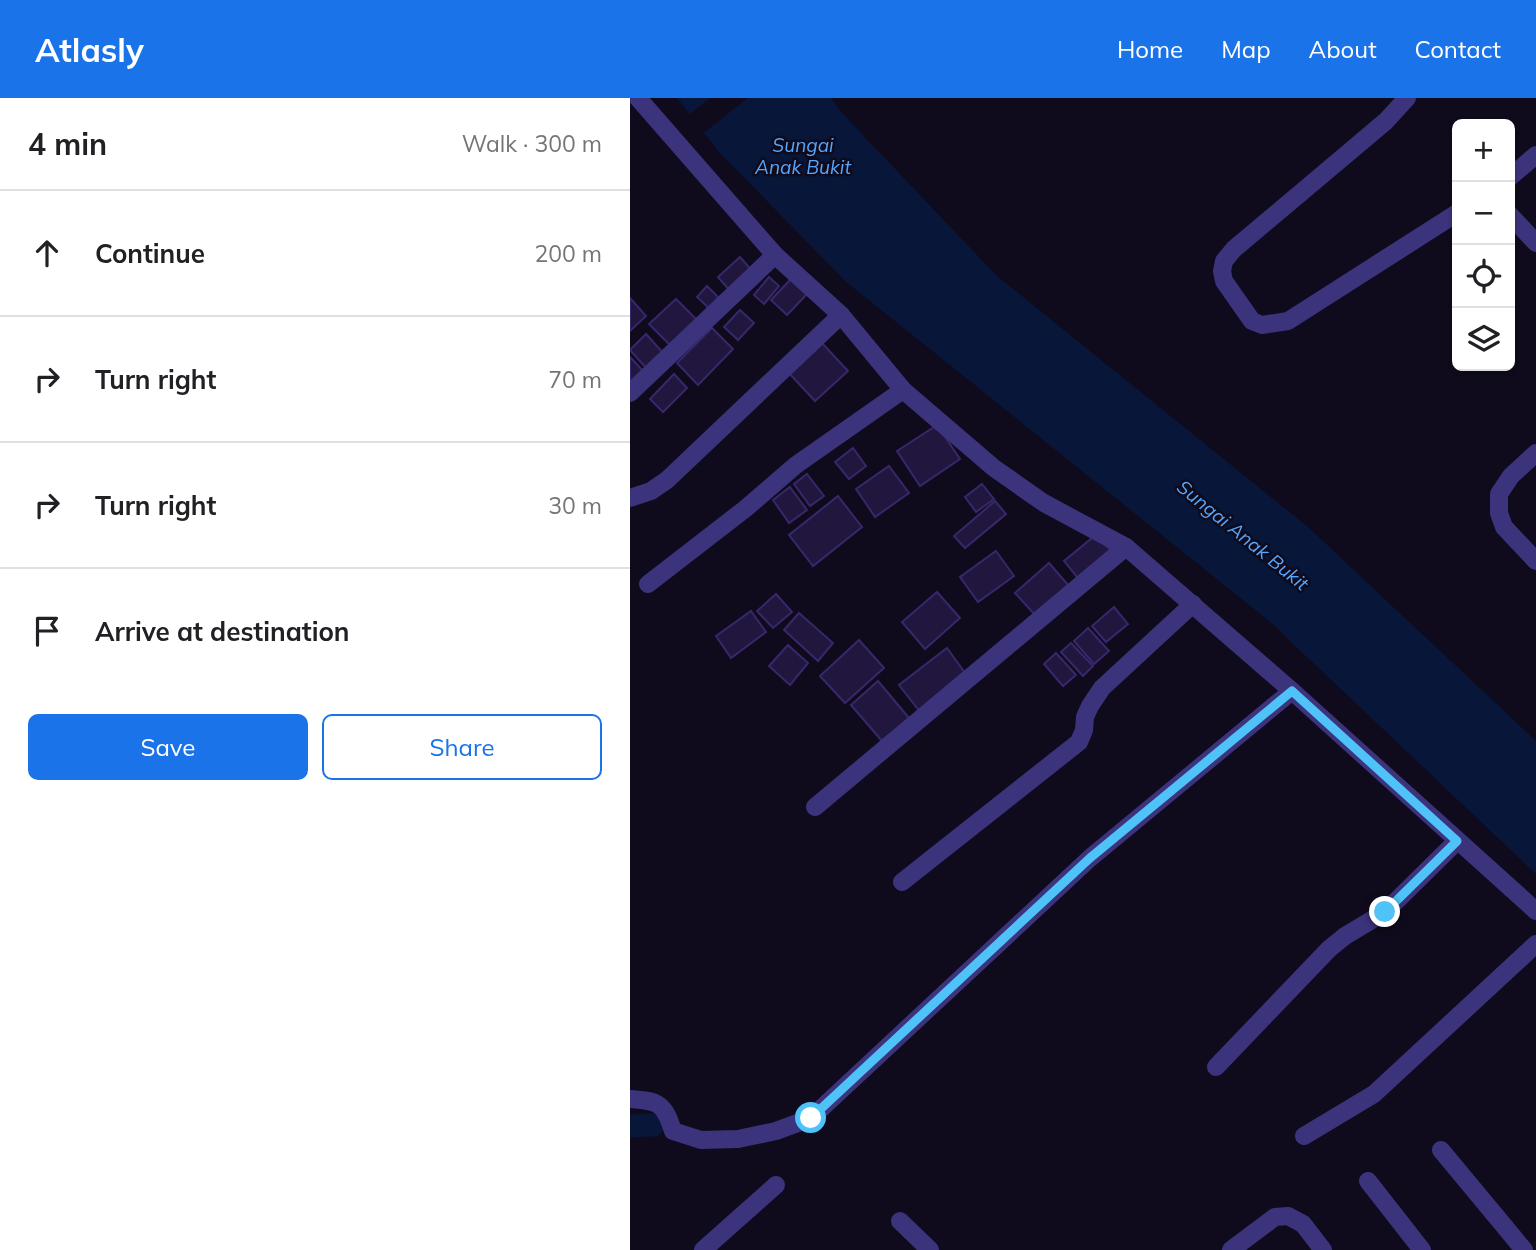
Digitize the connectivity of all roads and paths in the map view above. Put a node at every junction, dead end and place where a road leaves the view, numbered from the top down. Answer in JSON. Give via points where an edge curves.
{"nodes":[{"id":1,"x":1407,"y":98,"type":"edge"},
{"id":2,"x":636,"y":102,"type":"edge"},
{"id":3,"x":1536,"y":155,"type":"edge"},
{"id":4,"x":1515,"y":173,"type":"edge"},
{"id":5,"x":1452,"y":216,"type":"edge"},
{"id":6,"x":1515,"y":220,"type":"edge"},
{"id":7,"x":1536,"y":243,"type":"edge"},
{"id":8,"x":775,"y":255,"type":"junction"},
{"id":9,"x":841,"y":315,"type":"junction"},
{"id":10,"x":903,"y":390,"type":"junction"},
{"id":11,"x":630,"y":393,"type":"edge"},
{"id":12,"x":1536,"y":453,"type":"edge"},
{"id":13,"x":630,"y":498,"type":"edge"},
{"id":14,"x":1126,"y":547,"type":"junction"},
{"id":15,"x":1536,"y":561,"type":"edge"},
{"id":16,"x":648,"y":584,"type":"dead end"},
{"id":17,"x":1194,"y":604,"type":"junction"},
{"id":18,"x":1292,"y":691,"type":"junction"},
{"id":19,"x":815,"y":807,"type":"dead end"},
{"id":20,"x":1457,"y":841,"type":"junction"},
{"id":21,"x":902,"y":882,"type":"dead end"},
{"id":22,"x":1536,"y":911,"type":"edge"},
{"id":23,"x":1536,"y":944,"type":"edge"},
{"id":24,"x":1216,"y":1067,"type":"dead end"},
{"id":25,"x":630,"y":1099,"type":"edge"},
{"id":26,"x":1304,"y":1136,"type":"dead end"},
{"id":27,"x":1441,"y":1150,"type":"dead end"},
{"id":28,"x":1368,"y":1181,"type":"dead end"},
{"id":29,"x":776,"y":1185,"type":"dead end"},
{"id":30,"x":901,"y":1221,"type":"dead end"},
{"id":31,"x":702,"y":1250,"type":"edge"},
{"id":32,"x":930,"y":1250,"type":"edge"},
{"id":33,"x":1232,"y":1250,"type":"edge"},
{"id":34,"x":1323,"y":1250,"type":"edge"},
{"id":35,"x":1422,"y":1250,"type":"edge"},
{"id":36,"x":1524,"y":1250,"type":"edge"}],
"edges":[{"from":1,"to":5,"type":"street","via":[[1386,121],[1234,249],[1224,261],[1224,281],[1252,321],[1288,321]]},
{"from":2,"to":8,"type":"street"},
{"from":3,"to":4,"type":"street"},
{"from":6,"to":7,"type":"street"},
{"from":8,"to":9,"type":"street"},
{"from":8,"to":11,"type":"street"},
{"from":9,"to":10,"type":"street"},
{"from":9,"to":13,"type":"street","via":[[667,480]]},
{"from":10,"to":14,"type":"street","via":[[994,468],[1044,503]]},
{"from":10,"to":16,"type":"street","via":[[796,465]]},
{"from":12,"to":15,"type":"street","via":[[1499,494],[1504,527]]},
{"from":14,"to":17,"type":"street"},
{"from":14,"to":19,"type":"street"},
{"from":17,"to":18,"type":"street"},
{"from":17,"to":21,"type":"street","via":[[1102,688],[1090,706],[1079,742]]},
{"from":18,"to":20,"type":"street"},
{"from":18,"to":25,"type":"street","via":[[1090,858],[811,1118],[738,1139],[701,1140],[673,1131],[668,1117],[653,1101]]},
{"from":20,"to":22,"type":"street"},
{"from":20,"to":24,"type":"street","via":[[1385,912],[1329,949]]},
{"from":23,"to":26,"type":"street","via":[[1374,1094]]},
{"from":27,"to":36,"type":"street"},
{"from":28,"to":35,"type":"street"},
{"from":29,"to":31,"type":"street"},
{"from":30,"to":32,"type":"street"},
{"from":33,"to":34,"type":"street","via":[[1275,1217],[1288,1216],[1303,1224]]}]}
